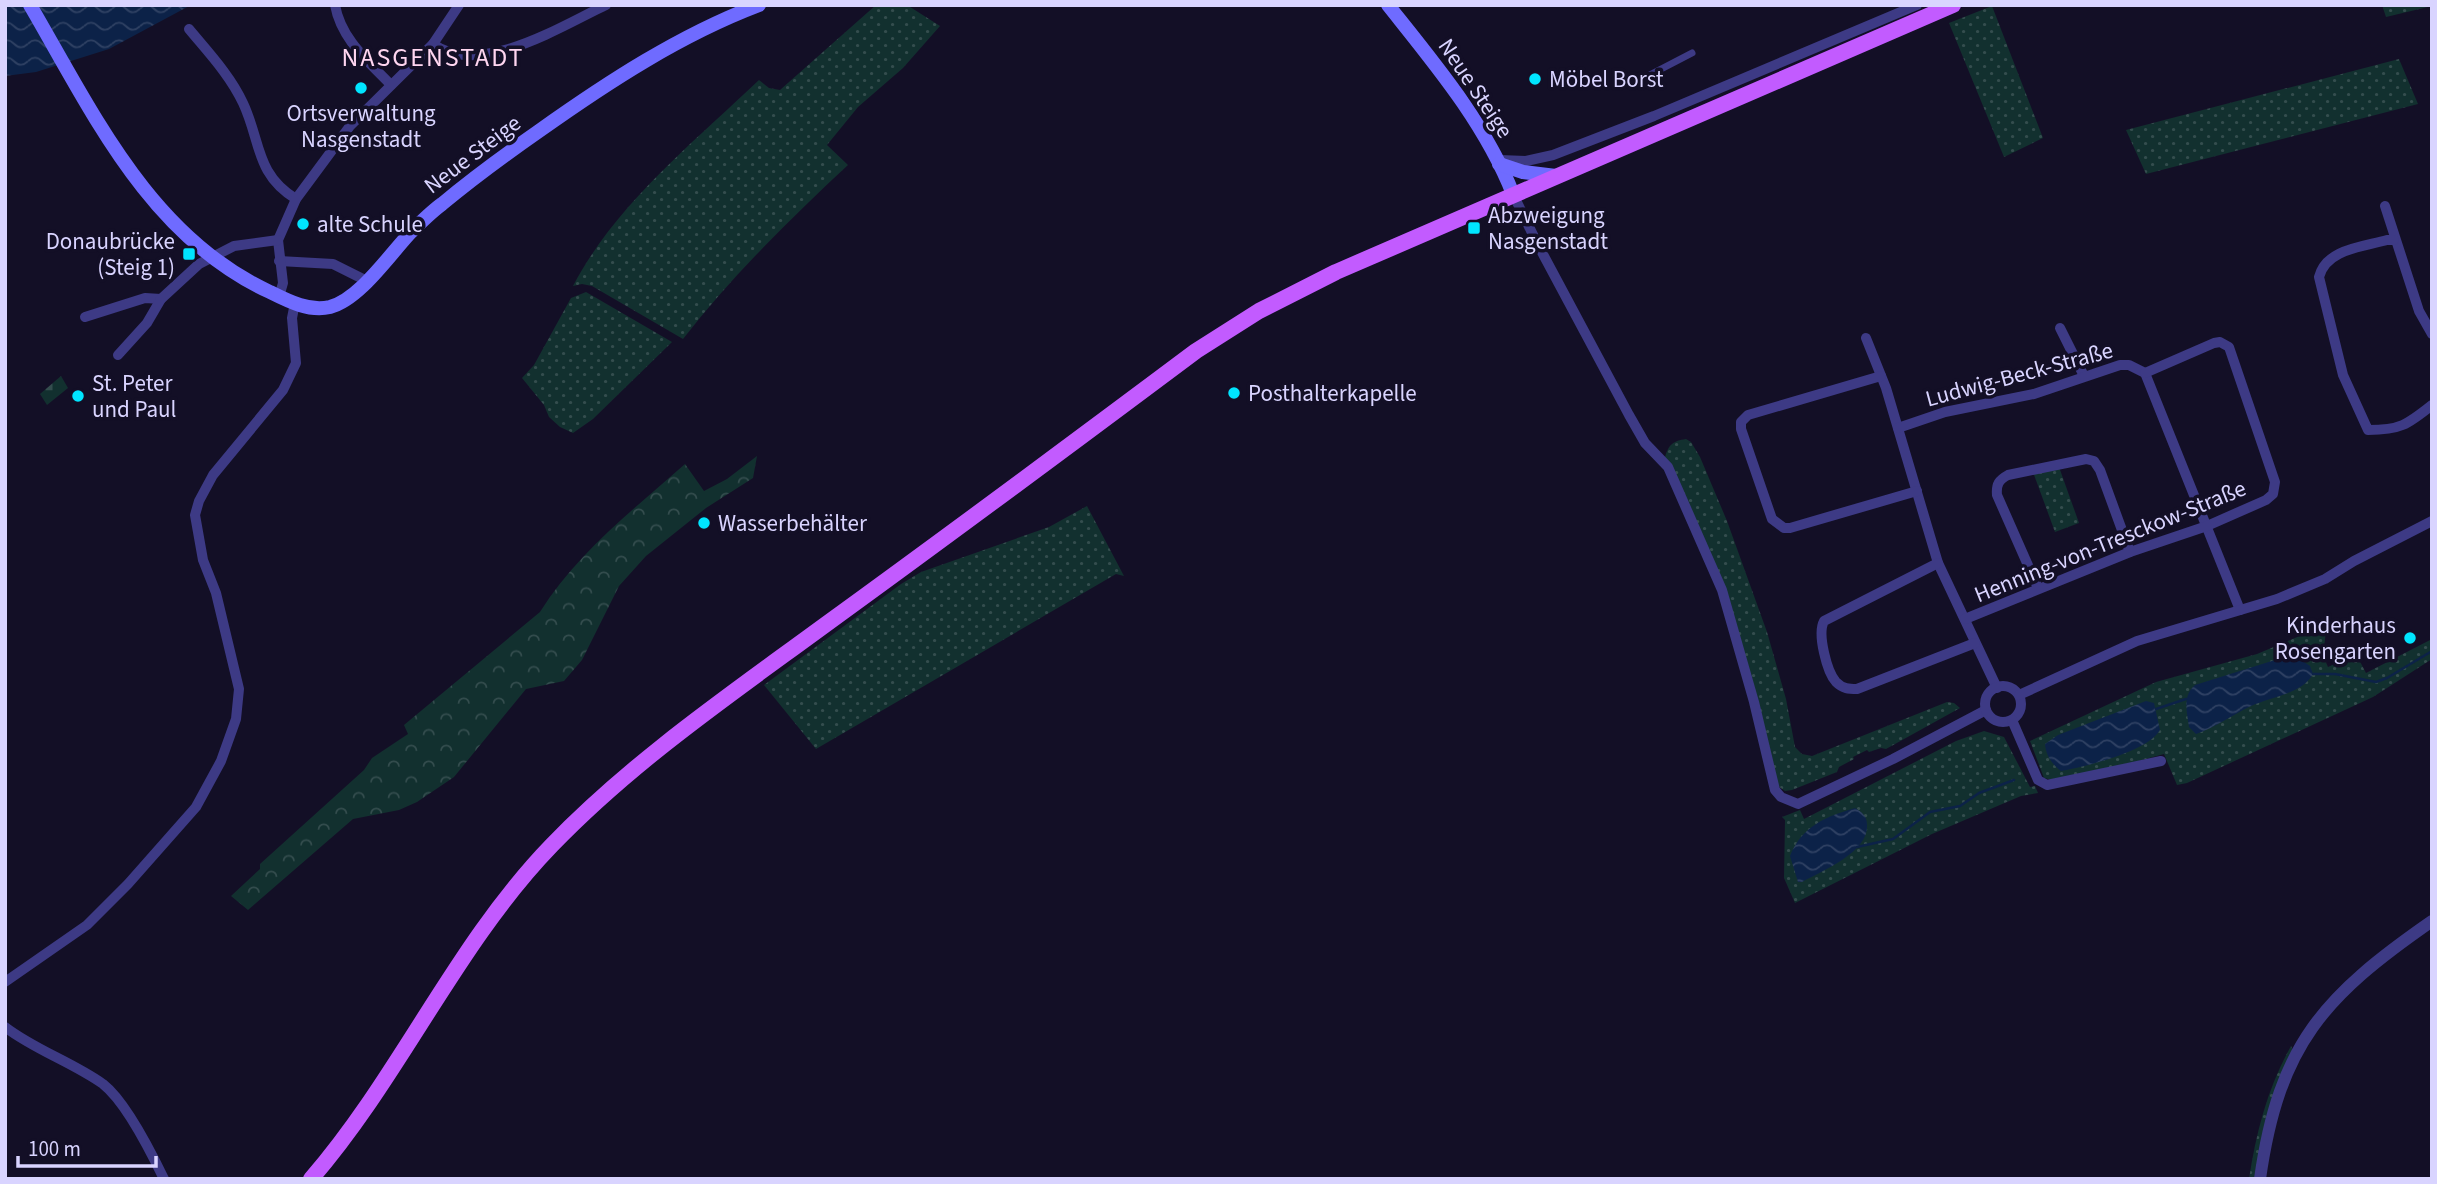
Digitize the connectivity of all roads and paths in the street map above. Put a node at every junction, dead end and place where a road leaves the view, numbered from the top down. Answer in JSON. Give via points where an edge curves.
{"nodes":[{"id":1,"x":30,"y":5,"type":"edge"},
{"id":2,"x":335,"y":5,"type":"edge"},
{"id":3,"x":459,"y":5,"type":"edge"},
{"id":4,"x":606,"y":5,"type":"edge"},
{"id":5,"x":759,"y":5,"type":"edge"},
{"id":6,"x":1388,"y":5,"type":"edge"},
{"id":7,"x":1917,"y":5,"type":"edge"},
{"id":8,"x":1953,"y":5,"type":"edge"},
{"id":9,"x":189,"y":29,"type":"dead end"},
{"id":10,"x":433,"y":44,"type":"junction"},
{"id":11,"x":1692,"y":53,"type":"dead end"},
{"id":12,"x":1640,"y":80,"type":"dead end"},
{"id":13,"x":391,"y":85,"type":"junction"},
{"id":14,"x":1498,"y":162,"type":"junction"},
{"id":15,"x":1556,"y":176,"type":"junction"},
{"id":16,"x":1514,"y":194,"type":"junction"},
{"id":17,"x":296,"y":199,"type":"junction"},
{"id":18,"x":2385,"y":206,"type":"dead end"},
{"id":19,"x":278,"y":240,"type":"junction"},
{"id":20,"x":2394,"y":240,"type":"junction"},
{"id":21,"x":212,"y":257,"type":"junction"},
{"id":22,"x":279,"y":261,"type":"junction"},
{"id":23,"x":367,"y":281,"type":"junction"},
{"id":24,"x":279,"y":297,"type":"junction"},
{"id":25,"x":161,"y":299,"type":"junction"},
{"id":26,"x":295,"y":303,"type":"junction"},
{"id":27,"x":85,"y":317,"type":"dead end"},
{"id":28,"x":2060,"y":328,"type":"dead end"},
{"id":29,"x":2432,"y":334,"type":"edge"},
{"id":30,"x":1866,"y":338,"type":"dead end"},
{"id":31,"x":118,"y":355,"type":"dead end"},
{"id":32,"x":2146,"y":373,"type":"junction"},
{"id":33,"x":1881,"y":376,"type":"junction"},
{"id":34,"x":2084,"y":376,"type":"junction"},
{"id":35,"x":2432,"y":405,"type":"edge"},
{"id":36,"x":1898,"y":428,"type":"junction"},
{"id":37,"x":1917,"y":491,"type":"junction"},
{"id":38,"x":2432,"y":521,"type":"edge"},
{"id":39,"x":2207,"y":526,"type":"junction"},
{"id":40,"x":2130,"y":552,"type":"junction"},
{"id":41,"x":1938,"y":563,"type":"junction"},
{"id":42,"x":2038,"y":588,"type":"junction"},
{"id":43,"x":2240,"y":610,"type":"junction"},
{"id":44,"x":1965,"y":619,"type":"junction"},
{"id":45,"x":1975,"y":643,"type":"junction"},
{"id":46,"x":1997,"y":688,"type":"junction"},
{"id":47,"x":2019,"y":695,"type":"junction"},
{"id":48,"x":1986,"y":710,"type":"junction"},
{"id":49,"x":2012,"y":720,"type":"junction"},
{"id":50,"x":2161,"y":761,"type":"dead end"},
{"id":51,"x":2432,"y":921,"type":"edge"},
{"id":52,"x":5,"y":982,"type":"edge"},
{"id":53,"x":5,"y":1027,"type":"edge"},
{"id":54,"x":164,"y":1179,"type":"edge"},
{"id":55,"x":311,"y":1179,"type":"edge"},
{"id":56,"x":2260,"y":1179,"type":"edge"}],
"edges":[{"from":1,"to":21,"type":"main road","name":"Neue Steige","via":[[132,174],[153,203]]},
{"from":2,"to":13,"type":"street","via":[[346,37]]},
{"from":3,"to":10,"type":"street"},
{"from":4,"to":10,"type":"street","via":[[493,54],[449,53]]},
{"from":5,"to":23,"type":"main road","name":"Neue Steige","via":[[701,30],[577,104],[440,205]]},
{"from":6,"to":14,"type":"main road","name":"Neue Steige","via":[[1457,91]]},
{"from":7,"to":14,"type":"street","via":[[1553,155]]},
{"from":8,"to":15,"type":"main road"},
{"from":9,"to":17,"type":"street","via":[[243,102],[263,164],[283,191]]},
{"from":10,"to":13,"type":"street"},
{"from":11,"to":12,"type":"street"},
{"from":13,"to":17,"type":"street","via":[[350,126]]},
{"from":14,"to":15,"type":"main road","via":[[1525,173]]},
{"from":14,"to":16,"type":"main road","name":"Neue Steige"},
{"from":15,"to":16,"type":"main road"},
{"from":16,"to":48,"type":"street","via":[[1629,415],[1645,443],[1668,467],[1722,590],[1775,790],[1781,797],[1798,804]]},
{"from":16,"to":55,"type":"main road","via":[[1312,283],[1226,331],[629,774],[550,847],[500,905],[355,1125]]},
{"from":17,"to":19,"type":"street"},
{"from":18,"to":20,"type":"street"},
{"from":19,"to":21,"type":"street","via":[[234,246]]},
{"from":19,"to":22,"type":"street"},
{"from":20,"to":29,"type":"street","via":[[2419,312]]},
{"from":20,"to":35,"type":"street","via":[[2332,256],[2321,267],[2319,277],[2343,375],[2368,430],[2392,430],[2412,422]]},
{"from":21,"to":24,"type":"main road","name":"Neue Steige"},
{"from":21,"to":25,"type":"street"},
{"from":22,"to":23,"type":"street","via":[[333,264]]},
{"from":22,"to":24,"type":"street","via":[[283,283]]},
{"from":23,"to":26,"type":"main road","name":"Neue Steige","via":[[331,306]]},
{"from":24,"to":26,"type":"main road","name":"Neue Steige"},
{"from":25,"to":27,"type":"street","via":[[145,298]]},
{"from":25,"to":31,"type":"street","via":[[147,323]]},
{"from":26,"to":52,"type":"street","via":[[296,363],[283,390],[212,475],[195,515],[239,689],[236,719],[221,761],[196,807],[128,884],[87,925]]},
{"from":28,"to":34,"type":"street"},
{"from":30,"to":33,"type":"street"},
{"from":32,"to":34,"type":"street","name":"Ludwig-Beck-Straße","via":[[2120,365]]},
{"from":32,"to":39,"type":"street","name":"Ludwig-Beck-Straße"},
{"from":32,"to":39,"type":"street","name":"Henning-von-Tresckow-Straße","via":[[2214,343],[2225,344],[2232,352],[2276,487],[2266,500]]},
{"from":33,"to":36,"type":"street"},
{"from":33,"to":37,"type":"street","via":[[1748,415],[1741,429],[1772,519],[1784,528]]},
{"from":34,"to":36,"type":"street","name":"Ludwig-Beck-Straße","via":[[2034,394],[1945,412]]},
{"from":36,"to":37,"type":"street"},
{"from":37,"to":41,"type":"street"},
{"from":38,"to":43,"type":"street","via":[[2325,579]]},
{"from":39,"to":40,"type":"street","name":"Henning-von-Tresckow-Straße"},
{"from":39,"to":43,"type":"street","name":"Ludwig-Beck-Straße"},
{"from":40,"to":42,"type":"street","name":"Henning-von-Tresckow-Straße"},
{"from":40,"to":42,"type":"street","via":[[2094,461],[2008,475],[1996,486],[1997,495]]},
{"from":41,"to":44,"type":"street"},
{"from":41,"to":45,"type":"street","via":[[1824,621],[1820,635],[1832,675],[1847,690],[1857,689]]},
{"from":42,"to":44,"type":"street","name":"Henning-von-Tresckow-Straße"},
{"from":43,"to":47,"type":"street","via":[[2137,641]]},
{"from":44,"to":45,"type":"street"},
{"from":45,"to":46,"type":"street"},
{"from":46,"to":47,"type":"street","via":[[2012,688]]},
{"from":46,"to":48,"type":"street","via":[[1989,694]]},
{"from":47,"to":49,"type":"street","via":[[2021,709]]},
{"from":48,"to":49,"type":"street","via":[[1996,721]]},
{"from":49,"to":50,"type":"street","via":[[2038,780],[2047,785]]},
{"from":51,"to":56,"type":"street","via":[[2350,983],[2306,1037],[2275,1105]]},
{"from":53,"to":54,"type":"street","via":[[113,1093]]}]}
